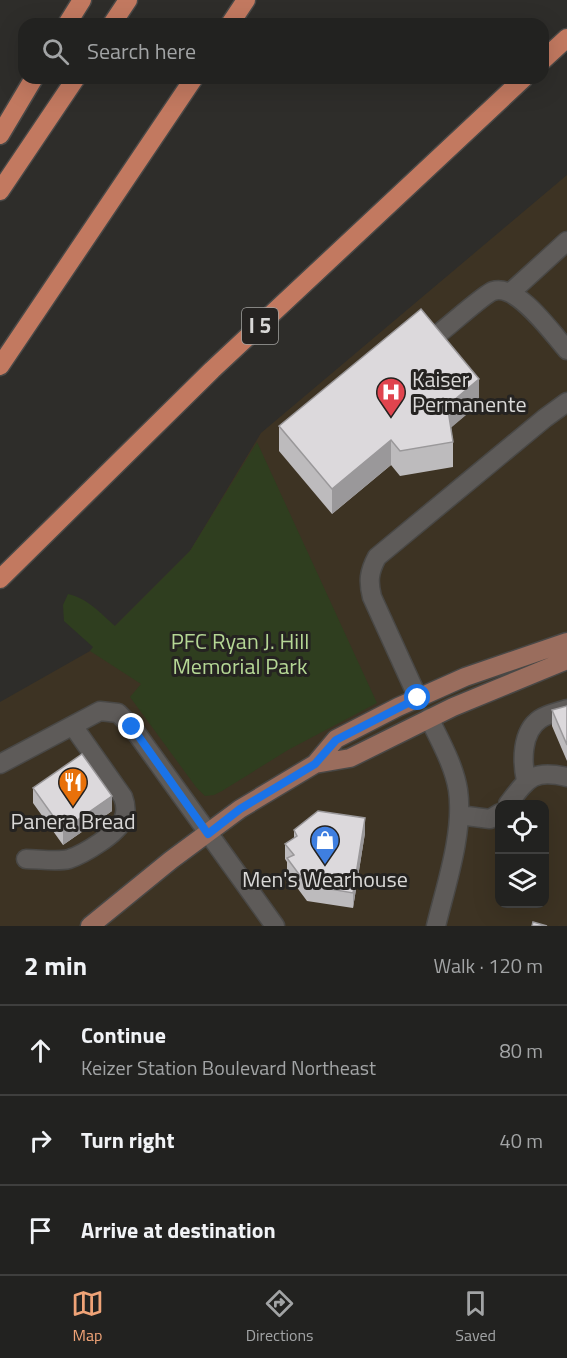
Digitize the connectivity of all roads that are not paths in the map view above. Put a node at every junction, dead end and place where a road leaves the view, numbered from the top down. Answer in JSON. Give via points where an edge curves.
{"nodes":[{"id":1,"x":82,"y":0,"type":"edge"},
{"id":2,"x":128,"y":0,"type":"edge"},
{"id":3,"x":246,"y":0,"type":"edge"},
{"id":4,"x":71,"y":18,"type":"edge"},
{"id":5,"x":116,"y":18,"type":"edge"},
{"id":6,"x":234,"y":18,"type":"edge"},
{"id":7,"x":567,"y":38,"type":"edge"},
{"id":8,"x":549,"y":54,"type":"edge"},
{"id":9,"x":30,"y":84,"type":"edge"},
{"id":10,"x":72,"y":84,"type":"edge"},
{"id":11,"x":190,"y":84,"type":"edge"},
{"id":12,"x":518,"y":84,"type":"edge"},
{"id":13,"x":0,"y":135,"type":"edge"},
{"id":14,"x":0,"y":191,"type":"edge"},
{"id":15,"x":567,"y":241,"type":"edge"},
{"id":16,"x":510,"y":293,"type":"junction"},
{"id":17,"x":437,"y":335,"type":"edge"},
{"id":18,"x":563,"y":338,"type":"edge"},
{"id":19,"x":0,"y":366,"type":"edge"},
{"id":20,"x":567,"y":402,"type":"edge"},
{"id":21,"x":0,"y":579,"type":"edge"},
{"id":22,"x":567,"y":642,"type":"edge"},
{"id":23,"x":567,"y":660,"type":"edge"},
{"id":24,"x":418,"y":698,"type":"junction"},
{"id":25,"x":567,"y":709,"type":"edge"},
{"id":26,"x":429,"y":718,"type":"junction"},
{"id":27,"x":73,"y":726,"type":"junction"},
{"id":28,"x":315,"y":764,"type":"junction"},
{"id":29,"x":0,"y":765,"type":"edge"},
{"id":30,"x":567,"y":777,"type":"edge"},
{"id":31,"x":526,"y":782,"type":"junction"},
{"id":32,"x":511,"y":800,"type":"edge"},
{"id":33,"x":459,"y":815,"type":"junction"},
{"id":34,"x":495,"y":816,"type":"edge"},
{"id":35,"x":208,"y":834,"type":"junction"},
{"id":36,"x":26,"y":859,"type":"dead end"},
{"id":37,"x":90,"y":926,"type":"edge"},
{"id":38,"x":275,"y":926,"type":"edge"},
{"id":39,"x":436,"y":926,"type":"edge"}],
"edges":[{"from":1,"to":4,"type":"highway"},
{"from":2,"to":5,"type":"highway"},
{"from":3,"to":6,"type":"highway"},
{"from":7,"to":8,"type":"highway"},
{"from":9,"to":13,"type":"highway"},
{"from":10,"to":14,"type":"highway"},
{"from":11,"to":19,"type":"highway"},
{"from":12,"to":21,"type":"highway","number":"I 5","via":[[212,370]]},
{"from":15,"to":16,"type":"street"},
{"from":16,"to":17,"type":"street","via":[[491,291]]},
{"from":16,"to":18,"type":"street"},
{"from":20,"to":24,"type":"street","via":[[377,557],[370,570],[372,597]]},
{"from":22,"to":24,"type":"main road","via":[[465,677]]},
{"from":23,"to":26,"type":"main road"},
{"from":24,"to":28,"type":"main road","via":[[336,740]]},
{"from":25,"to":31,"type":"street","via":[[541,718],[532,726],[522,762]]},
{"from":26,"to":28,"type":"main road","via":[[350,758]]},
{"from":26,"to":33,"type":"street","via":[[453,770]]},
{"from":27,"to":29,"type":"street"},
{"from":27,"to":35,"type":"street","via":[[100,711],[118,713]]},
{"from":27,"to":36,"type":"street","via":[[123,797],[124,818],[120,826],[85,853],[67,860]]},
{"from":28,"to":35,"type":"main road","via":[[240,809]]},
{"from":30,"to":31,"type":"street","via":[[536,774]]},
{"from":31,"to":32,"type":"street"},
{"from":33,"to":34,"type":"street","via":[[490,819]]},
{"from":33,"to":39,"type":"street"},
{"from":35,"to":37,"type":"main road"},
{"from":35,"to":38,"type":"street"}]}
